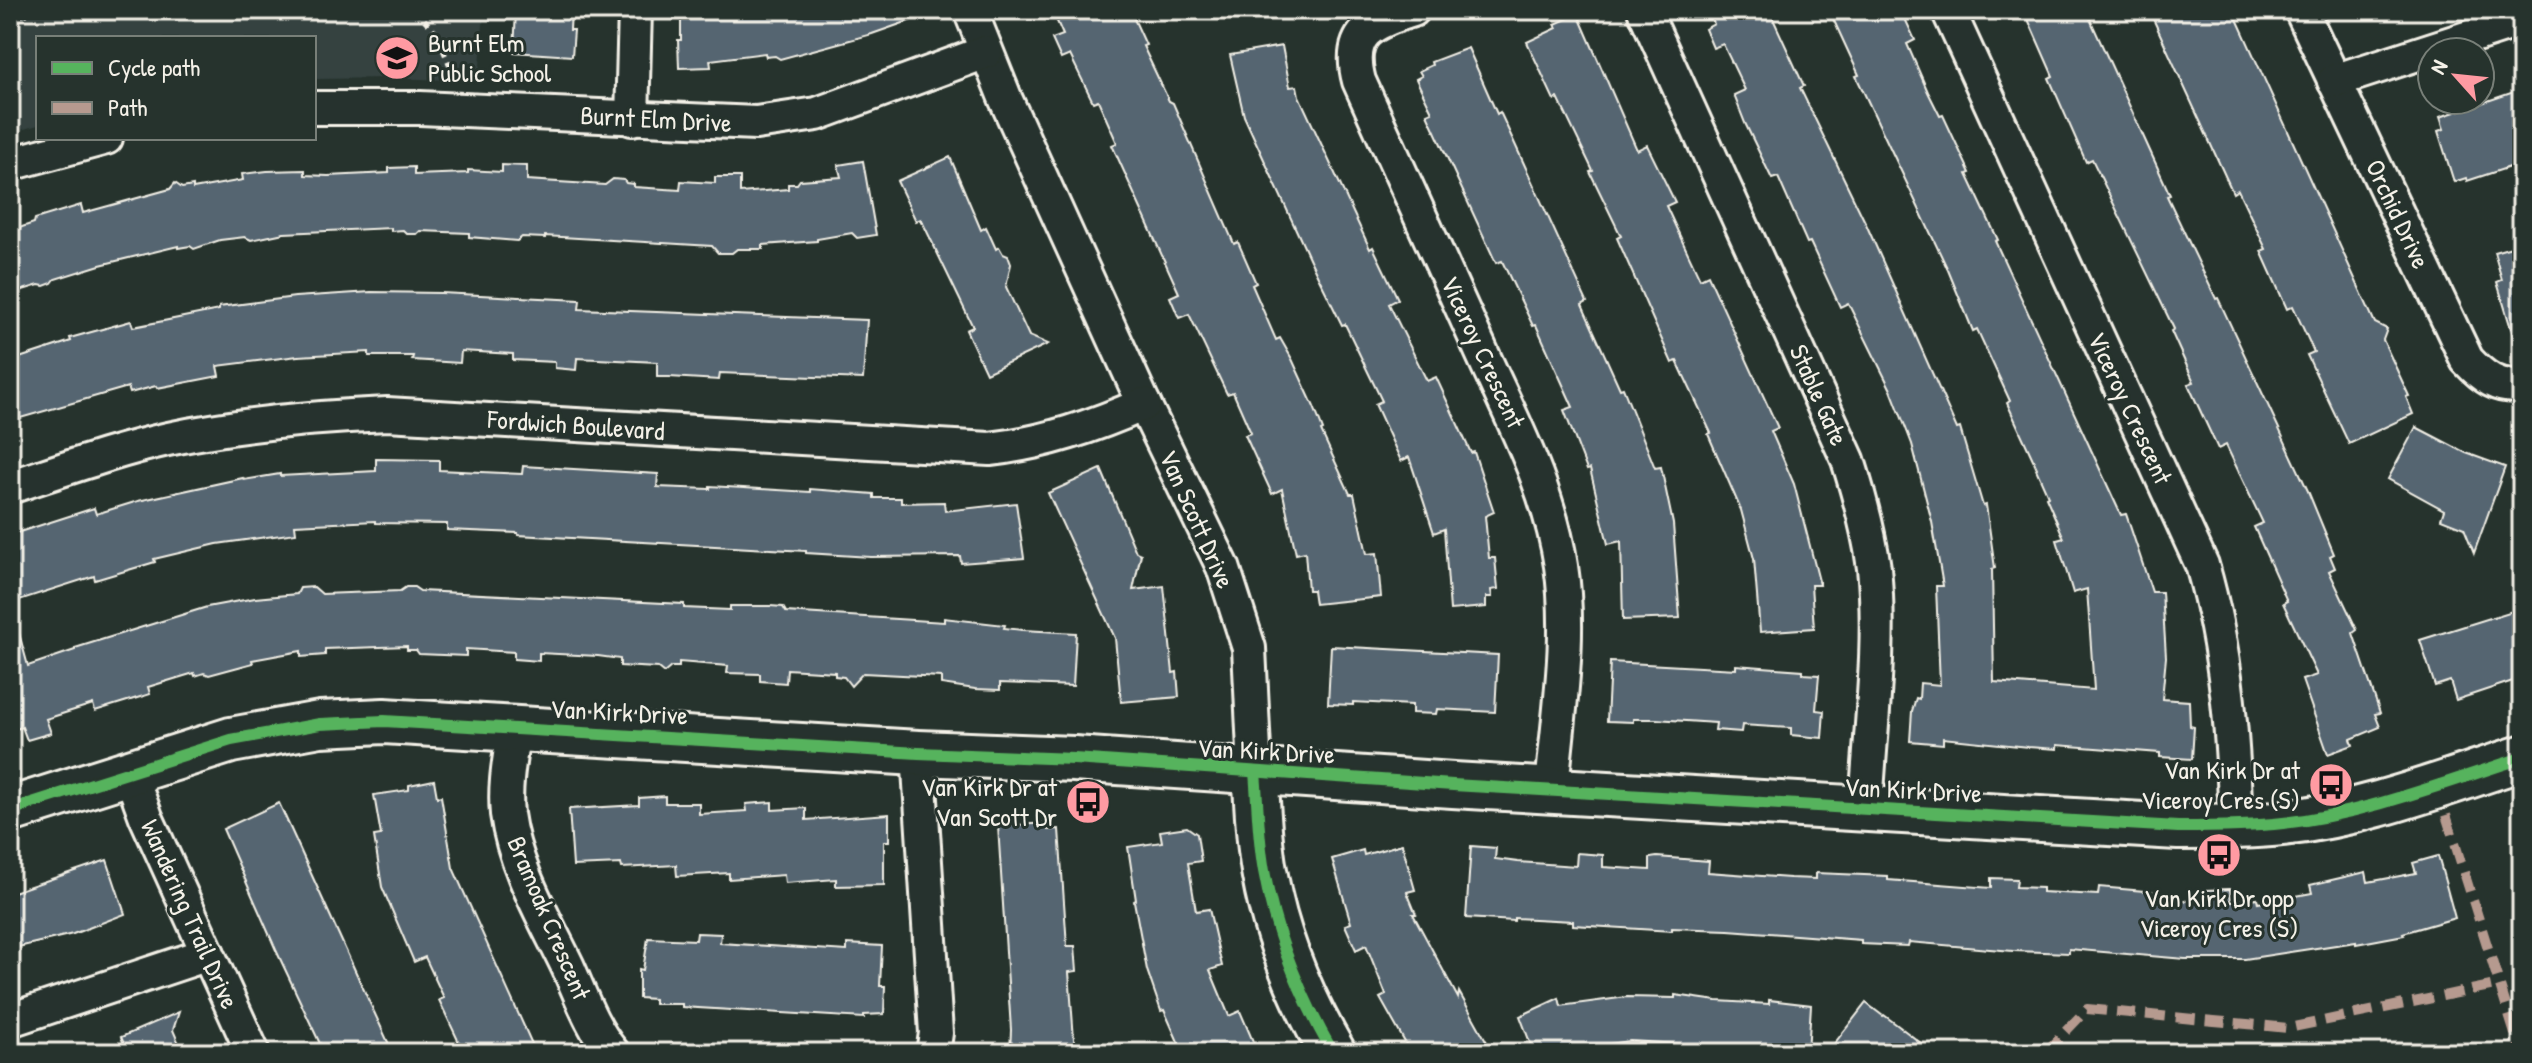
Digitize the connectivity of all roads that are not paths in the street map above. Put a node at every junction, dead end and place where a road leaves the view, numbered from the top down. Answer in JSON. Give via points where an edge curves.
{"nodes":[{"id":1,"x":635,"y":10,"type":"edge"},
{"id":2,"x":970,"y":10,"type":"edge"},
{"id":3,"x":1413,"y":10,"type":"edge"},
{"id":4,"x":1644,"y":10,"type":"edge"},
{"id":5,"x":1948,"y":10,"type":"edge"},
{"id":6,"x":2301,"y":10,"type":"edge"},
{"id":7,"x":2522,"y":20,"type":"edge"},
{"id":8,"x":986,"y":52,"type":"junction"},
{"id":9,"x":2334,"y":81,"type":"junction"},
{"id":10,"x":316,"y":108,"type":"edge"},
{"id":11,"x":632,"y":119,"type":"junction"},
{"id":12,"x":99,"y":140,"type":"edge"},
{"id":13,"x":10,"y":164,"type":"edge"},
{"id":14,"x":2522,"y":385,"type":"edge"},
{"id":15,"x":1144,"y":404,"type":"junction"},
{"id":16,"x":10,"y":487,"type":"edge"},
{"id":17,"x":514,"y":729,"type":"junction"},
{"id":18,"x":918,"y":753,"type":"junction"},
{"id":19,"x":2522,"y":758,"type":"edge"},
{"id":20,"x":1255,"y":772,"type":"junction"},
{"id":21,"x":130,"y":773,"type":"junction"},
{"id":22,"x":1552,"y":789,"type":"junction"},
{"id":23,"x":1866,"y":809,"type":"junction"},
{"id":24,"x":10,"y":810,"type":"edge"},
{"id":25,"x":2236,"y":827,"type":"junction"},
{"id":26,"x":208,"y":954,"type":"junction"},
{"id":27,"x":10,"y":1020,"type":"edge"},
{"id":28,"x":253,"y":1053,"type":"edge"},
{"id":29,"x":613,"y":1053,"type":"edge"},
{"id":30,"x":933,"y":1053,"type":"edge"},
{"id":31,"x":1333,"y":1053,"type":"edge"}],
"edges":[{"from":1,"to":11,"type":"street"},
{"from":2,"to":8,"type":"street","name":"Van Scott Drive"},
{"from":3,"to":22,"type":"street","name":"Viceroy Crescent","via":[[1374,26],[1360,38],[1353,60],[1524,439],[1553,522],[1565,622]]},
{"from":4,"to":23,"type":"street","name":"Stable Gate","via":[[1848,460],[1861,504],[1875,601]]},
{"from":5,"to":25,"type":"street","name":"Viceroy Crescent","via":[[2202,565],[2228,685]]},
{"from":6,"to":9,"type":"street","name":"Orchid Drive"},
{"from":7,"to":9,"type":"street"},
{"from":8,"to":11,"type":"street","name":"Burnt Elm Drive","via":[[840,107],[790,119],[727,124]]},
{"from":8,"to":15,"type":"street","name":"Van Scott Drive"},
{"from":9,"to":14,"type":"street","name":"Orchid Drive","via":[[2467,360],[2486,380]]},
{"from":10,"to":11,"type":"street","name":"Burnt Elm Drive","via":[[434,108]]},
{"from":12,"to":13,"type":"street"},
{"from":15,"to":16,"type":"street","name":"Fordwich Boulevard","via":[[1094,426],[990,449],[387,414],[291,419],[113,453]]},
{"from":15,"to":20,"type":"street","name":"Van Scott Drive","via":[[1223,567],[1249,648]]},
{"from":17,"to":18,"type":"street","name":"Van Kirk Drive"},
{"from":17,"to":21,"type":"street","name":"Van Kirk Drive","via":[[384,721],[320,724],[231,740]]},
{"from":17,"to":29,"type":"street","name":"Bramoak Crescent","via":[[507,778],[511,835],[594,1025]]},
{"from":18,"to":20,"type":"street","name":"Van Kirk Drive"},
{"from":18,"to":30,"type":"street"},
{"from":19,"to":25,"type":"street","name":"Van Kirk Drive","via":[[2364,808]]},
{"from":20,"to":22,"type":"street","name":"Van Kirk Drive"},
{"from":20,"to":31,"type":"street","name":"Van Scott Drive","via":[[1260,847],[1272,907],[1295,975]]},
{"from":21,"to":24,"type":"street","name":"Van Kirk Drive"},
{"from":21,"to":26,"type":"street","name":"Wandering Trail Drive"},
{"from":22,"to":23,"type":"street","name":"Van Kirk Drive"},
{"from":23,"to":25,"type":"street","name":"Van Kirk Drive"},
{"from":26,"to":27,"type":"street"},
{"from":26,"to":28,"type":"street","name":"Wandering Trail Drive"}]}
